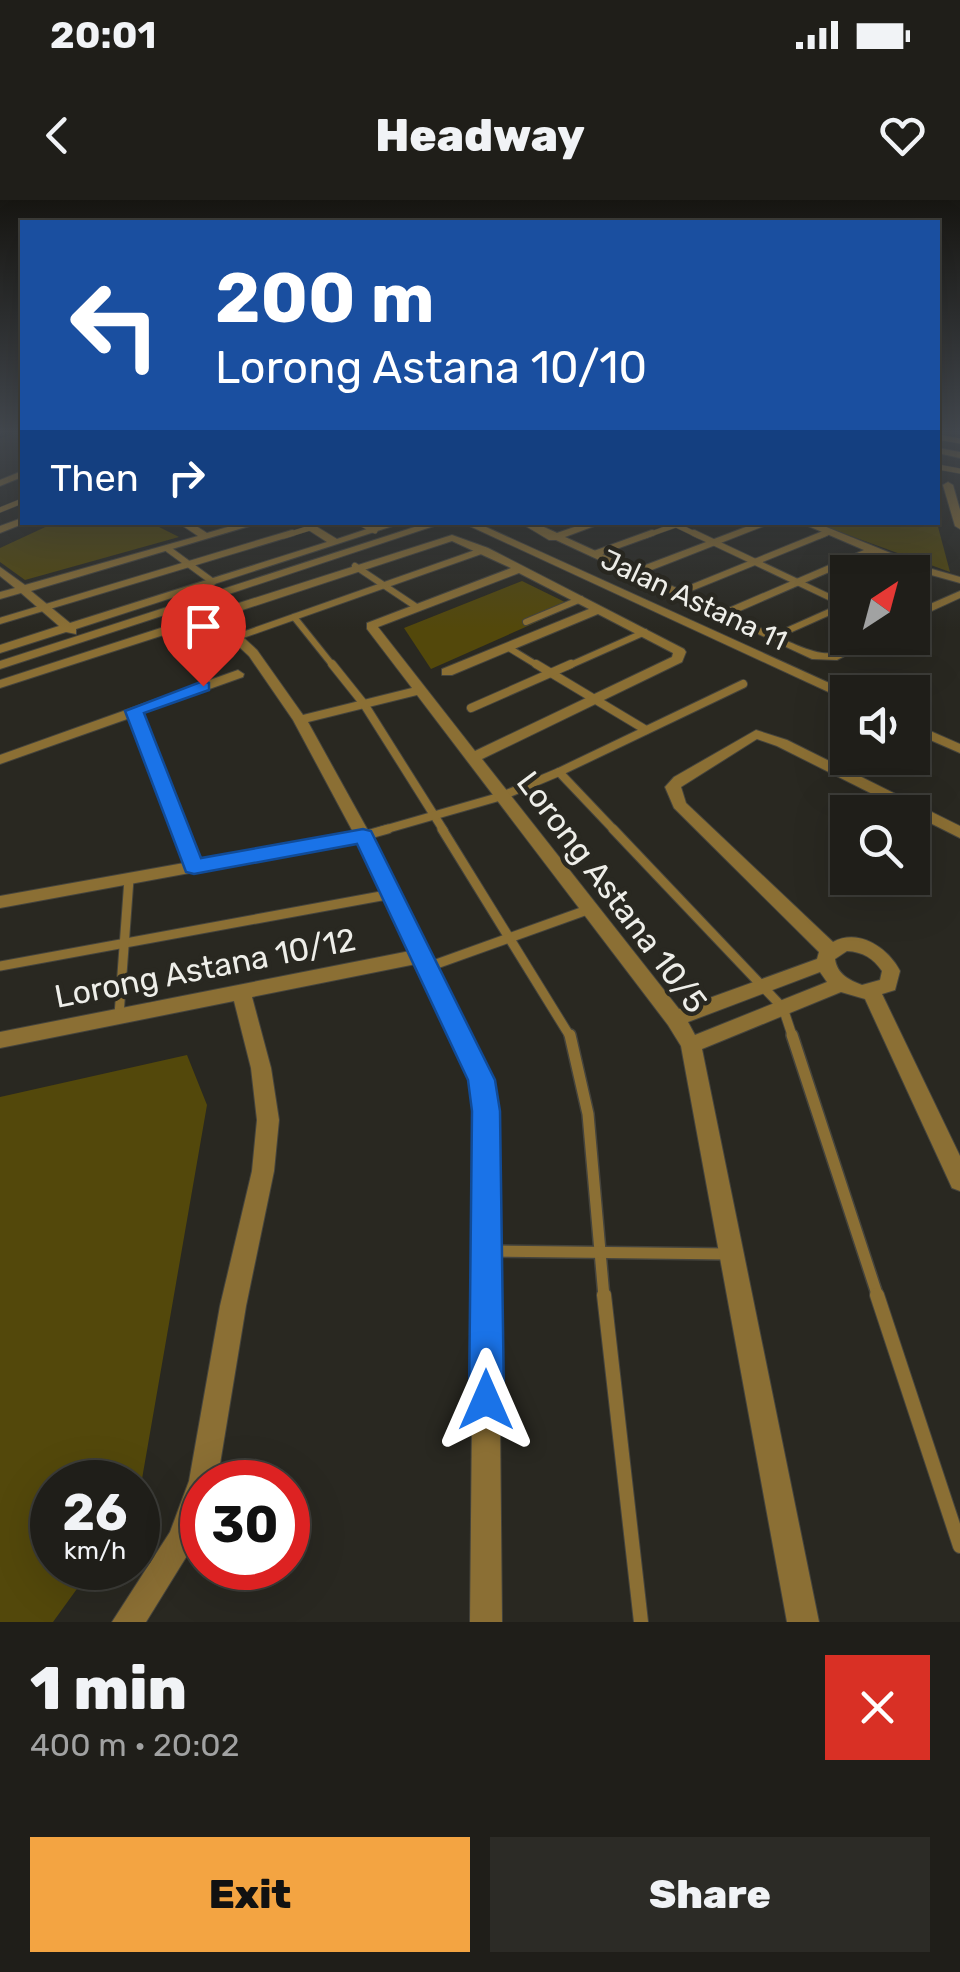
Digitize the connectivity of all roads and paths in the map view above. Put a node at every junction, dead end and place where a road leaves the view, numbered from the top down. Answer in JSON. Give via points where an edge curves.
{"nodes":[{"id":1,"x":947,"y":496,"type":"edge"},
{"id":2,"x":187,"y":525,"type":"edge"},
{"id":3,"x":246,"y":525,"type":"edge"},
{"id":4,"x":306,"y":525,"type":"edge"},
{"id":5,"x":364,"y":525,"type":"edge"},
{"id":6,"x":392,"y":525,"type":"edge"},
{"id":7,"x":433,"y":525,"type":"edge"},
{"id":8,"x":470,"y":525,"type":"edge"},
{"id":9,"x":531,"y":525,"type":"edge"},
{"id":10,"x":592,"y":525,"type":"edge"},
{"id":11,"x":670,"y":525,"type":"edge"},
{"id":12,"x":675,"y":525,"type":"edge"},
{"id":13,"x":761,"y":525,"type":"edge"},
{"id":14,"x":812,"y":525,"type":"edge"},
{"id":15,"x":960,"y":526,"type":"edge"},
{"id":16,"x":375,"y":531,"type":"junction"},
{"id":17,"x":829,"y":532,"type":"junction"},
{"id":18,"x":206,"y":537,"type":"junction"},
{"id":19,"x":558,"y":537,"type":"junction"},
{"id":20,"x":337,"y":542,"type":"junction"},
{"id":21,"x":714,"y":543,"type":"junction"},
{"id":22,"x":168,"y":548,"type":"junction"},
{"id":23,"x":484,"y":550,"type":"junction"},
{"id":24,"x":872,"y":550,"type":"junction"},
{"id":25,"x":594,"y":554,"type":"junction"},
{"id":26,"x":883,"y":555,"type":"edge"},
{"id":27,"x":521,"y":559,"type":"junction"},
{"id":28,"x":756,"y":562,"type":"junction"},
{"id":29,"x":190,"y":564,"type":"junction"},
{"id":30,"x":356,"y":566,"type":"junction"},
{"id":31,"x":0,"y":570,"type":"edge"},
{"id":32,"x":635,"y":574,"type":"junction"},
{"id":33,"x":930,"y":574,"type":"edge"},
{"id":34,"x":960,"y":580,"type":"edge"},
{"id":35,"x":213,"y":582,"type":"junction"},
{"id":36,"x":798,"y":582,"type":"junction"},
{"id":37,"x":384,"y":585,"type":"junction"},
{"id":38,"x":607,"y":588,"type":"junction"},
{"id":39,"x":24,"y":589,"type":"junction"},
{"id":40,"x":676,"y":594,"type":"junction"},
{"id":41,"x":960,"y":594,"type":"edge"},
{"id":42,"x":0,"y":596,"type":"edge"},
{"id":43,"x":830,"y":597,"type":"edge"},
{"id":44,"x":581,"y":599,"type":"junction"},
{"id":45,"x":415,"y":606,"type":"junction"},
{"id":46,"x":44,"y":608,"type":"junction"},
{"id":47,"x":204,"y":608,"type":"junction"},
{"id":48,"x":930,"y":608,"type":"edge"},
{"id":49,"x":599,"y":609,"type":"junction"},
{"id":50,"x":830,"y":612,"type":"edge"},
{"id":51,"x":722,"y":615,"type":"junction"},
{"id":52,"x":294,"y":617,"type":"junction"},
{"id":53,"x":0,"y":621,"type":"edge"},
{"id":54,"x":526,"y":622,"type":"dead end"},
{"id":55,"x":68,"y":628,"type":"junction"},
{"id":56,"x":645,"y":632,"type":"junction"},
{"id":57,"x":237,"y":638,"type":"junction"},
{"id":58,"x":771,"y":638,"type":"junction"},
{"id":59,"x":80,"y":639,"type":"junction"},
{"id":60,"x":508,"y":648,"type":"junction"},
{"id":61,"x":0,"y":649,"type":"edge"},
{"id":62,"x":830,"y":655,"type":"edge"},
{"id":63,"x":0,"y":665,"type":"edge"},
{"id":64,"x":447,"y":672,"type":"dead end"},
{"id":65,"x":238,"y":674,"type":"dead end"},
{"id":66,"x":548,"y":674,"type":"junction"},
{"id":67,"x":0,"y":684,"type":"edge"},
{"id":68,"x":742,"y":684,"type":"dead end"},
{"id":69,"x":830,"y":689,"type":"edge"},
{"id":70,"x":421,"y":690,"type":"junction"},
{"id":71,"x":593,"y":701,"type":"junction"},
{"id":72,"x":364,"y":704,"type":"junction"},
{"id":73,"x":471,"y":708,"type":"dead end"},
{"id":74,"x":134,"y":711,"type":"junction"},
{"id":75,"x":300,"y":720,"type":"junction"},
{"id":76,"x":646,"y":730,"type":"junction"},
{"id":77,"x":930,"y":735,"type":"edge"},
{"id":78,"x":960,"y":748,"type":"edge"},
{"id":79,"x":472,"y":758,"type":"junction"},
{"id":80,"x":0,"y":760,"type":"edge"},
{"id":81,"x":559,"y":772,"type":"junction"},
{"id":82,"x":502,"y":796,"type":"junction"},
{"id":83,"x":432,"y":816,"type":"junction"},
{"id":84,"x":960,"y":833,"type":"edge"},
{"id":85,"x":363,"y":836,"type":"junction"},
{"id":86,"x":194,"y":867,"type":"junction"},
{"id":87,"x":129,"y":879,"type":"junction"},
{"id":88,"x":392,"y":894,"type":"junction"},
{"id":89,"x":0,"y":902,"type":"edge"},
{"id":90,"x":590,"y":909,"type":"junction"},
{"id":91,"x":510,"y":940,"type":"junction"},
{"id":92,"x":122,"y":943,"type":"junction"},
{"id":93,"x":827,"y":956,"type":"junction"},
{"id":94,"x":425,"y":962,"type":"junction"},
{"id":95,"x":0,"y":966,"type":"edge"},
{"id":96,"x":842,"y":984,"type":"junction"},
{"id":97,"x":765,"y":985,"type":"junction"},
{"id":98,"x":241,"y":991,"type":"junction"},
{"id":99,"x":872,"y":992,"type":"junction"},
{"id":100,"x":783,"y":1008,"type":"junction"},
{"id":101,"x":120,"y":1015,"type":"junction"},
{"id":102,"x":675,"y":1019,"type":"junction"},
{"id":103,"x":0,"y":1040,"type":"edge"},
{"id":104,"x":690,"y":1045,"type":"junction"},
{"id":105,"x":960,"y":1180,"type":"edge"},
{"id":106,"x":486,"y":1251,"type":"junction"},
{"id":107,"x":600,"y":1252,"type":"junction"},
{"id":108,"x":730,"y":1254,"type":"junction"},
{"id":109,"x":207,"y":1460,"type":"edge"},
{"id":110,"x":180,"y":1543,"type":"edge"},
{"id":111,"x":960,"y":1546,"type":"edge"},
{"id":112,"x":128,"y":1622,"type":"edge"},
{"id":113,"x":486,"y":1622,"type":"edge"},
{"id":114,"x":641,"y":1622,"type":"edge"},
{"id":115,"x":803,"y":1622,"type":"edge"}],
"edges":[{"from":1,"to":15,"type":"street"},
{"from":2,"to":18,"type":"street"},
{"from":3,"to":18,"type":"street"},
{"from":4,"to":20,"type":"street"},
{"from":4,"to":29,"type":"lane"},
{"from":5,"to":16,"type":"lane"},
{"from":6,"to":16,"type":"street"},
{"from":7,"to":47,"type":"street"},
{"from":8,"to":27,"type":"street","name":"Jalan Astana 11"},
{"from":9,"to":19,"type":"street"},
{"from":10,"to":19,"type":"street","name":"Lorong Astana 10/5"},
{"from":11,"to":25,"type":"lane"},
{"from":12,"to":21,"type":"lane"},
{"from":13,"to":21,"type":"street"},
{"from":14,"to":17,"type":"street"},
{"from":16,"to":20,"type":"street"},
{"from":17,"to":24,"type":"street"},
{"from":17,"to":28,"type":"lane"},
{"from":18,"to":22,"type":"street"},
{"from":19,"to":25,"type":"street"},
{"from":19,"to":27,"type":"street","name":"Lorong Astana 10/5"},
{"from":20,"to":35,"type":"street"},
{"from":21,"to":28,"type":"lane"},
{"from":21,"to":32,"type":"street"},
{"from":22,"to":29,"type":"lane"},
{"from":22,"to":39,"type":"street"},
{"from":23,"to":27,"type":"street"},
{"from":23,"to":30,"type":"street","via":[[443,538]]},
{"from":23,"to":37,"type":"lane"},
{"from":24,"to":26,"type":"street"},
{"from":24,"to":36,"type":"street"},
{"from":25,"to":32,"type":"street"},
{"from":27,"to":38,"type":"street","name":"Jalan Astana 11"},
{"from":27,"to":44,"type":"street"},
{"from":27,"to":45,"type":"street","name":"Lorong Astana 10/5"},
{"from":28,"to":36,"type":"lane"},
{"from":28,"to":40,"type":"lane"},
{"from":29,"to":35,"type":"lane"},
{"from":29,"to":46,"type":"lane"},
{"from":30,"to":37,"type":"lane"},
{"from":30,"to":47,"type":"street"},
{"from":31,"to":39,"type":"street"},
{"from":32,"to":40,"type":"street"},
{"from":33,"to":34,"type":"street"},
{"from":35,"to":55,"type":"street"},
{"from":36,"to":43,"type":"lane"},
{"from":36,"to":51,"type":"street"},
{"from":37,"to":45,"type":"lane"},
{"from":37,"to":52,"type":"lane"},
{"from":38,"to":44,"type":"street"},
{"from":38,"to":69,"type":"street","name":"Jalan Astana 11"},
{"from":39,"to":42,"type":"street"},
{"from":39,"to":46,"type":"street"},
{"from":40,"to":51,"type":"street"},
{"from":41,"to":48,"type":"street"},
{"from":44,"to":49,"type":"street"},
{"from":44,"to":54,"type":"lane"},
{"from":45,"to":70,"type":"street","name":"Lorong Astana 10/5","via":[[372,626]]},
{"from":46,"to":53,"type":"lane"},
{"from":46,"to":55,"type":"street"},
{"from":47,"to":57,"type":"street"},
{"from":47,"to":59,"type":"street"},
{"from":47,"to":67,"type":"street"},
{"from":49,"to":56,"type":"street"},
{"from":49,"to":60,"type":"street"},
{"from":50,"to":58,"type":"lane"},
{"from":51,"to":58,"type":"street"},
{"from":52,"to":57,"type":"lane"},
{"from":52,"to":72,"type":"lane"},
{"from":55,"to":59,"type":"street"},
{"from":55,"to":61,"type":"street"},
{"from":56,"to":66,"type":"lane"},
{"from":56,"to":71,"type":"street","via":[[682,656]]},
{"from":57,"to":75,"type":"street"},
{"from":58,"to":62,"type":"street","via":[[822,658]]},
{"from":59,"to":63,"type":"street"},
{"from":60,"to":64,"type":"street"},
{"from":60,"to":66,"type":"lane"},
{"from":65,"to":74,"type":"street"},
{"from":66,"to":71,"type":"lane"},
{"from":66,"to":73,"type":"lane"},
{"from":68,"to":76,"type":"lane"},
{"from":70,"to":72,"type":"street"},
{"from":70,"to":79,"type":"street","name":"Lorong Astana 10/5"},
{"from":71,"to":76,"type":"lane"},
{"from":71,"to":79,"type":"street"},
{"from":72,"to":75,"type":"street"},
{"from":72,"to":83,"type":"lane"},
{"from":74,"to":80,"type":"street"},
{"from":74,"to":86,"type":"street"},
{"from":75,"to":85,"type":"street"},
{"from":76,"to":81,"type":"lane"},
{"from":77,"to":78,"type":"street"},
{"from":79,"to":82,"type":"street","name":"Lorong Astana 10/5"},
{"from":81,"to":82,"type":"lane"},
{"from":81,"to":97,"type":"lane"},
{"from":82,"to":83,"type":"lane"},
{"from":82,"to":90,"type":"street","name":"Lorong Astana 10/5"},
{"from":83,"to":85,"type":"lane"},
{"from":83,"to":91,"type":"lane"},
{"from":84,"to":93,"type":"street","via":[[756,734],[679,780],[673,787],[679,804]]},
{"from":85,"to":86,"type":"street"},
{"from":85,"to":88,"type":"street"},
{"from":86,"to":87,"type":"street"},
{"from":87,"to":89,"type":"street"},
{"from":87,"to":92,"type":"lane"},
{"from":88,"to":92,"type":"lane"},
{"from":88,"to":94,"type":"street"},
{"from":90,"to":91,"type":"lane"},
{"from":90,"to":102,"type":"street","name":"Lorong Astana 10/5"},
{"from":91,"to":94,"type":"lane"},
{"from":91,"to":107,"type":"lane","via":[[568,1030],[580,1063]]},
{"from":92,"to":95,"type":"lane"},
{"from":92,"to":101,"type":"lane"},
{"from":93,"to":96,"type":"street"},
{"from":93,"to":97,"type":"street"},
{"from":93,"to":99,"type":"street","via":[[854,944],[882,956],[891,978]]},
{"from":94,"to":98,"type":"street","name":"Lorong Astana 10/12"},
{"from":94,"to":106,"type":"street","via":[[481,1080]]},
{"from":96,"to":99,"type":"street"},
{"from":96,"to":100,"type":"street"},
{"from":97,"to":100,"type":"lane"},
{"from":97,"to":102,"type":"street"},
{"from":98,"to":101,"type":"street","name":"Lorong Astana 10/12"},
{"from":98,"to":109,"type":"street","via":[[268,1120]]},
{"from":99,"to":105,"type":"street"},
{"from":100,"to":104,"type":"street"},
{"from":100,"to":111,"type":"lane"},
{"from":101,"to":103,"type":"street","name":"Lorong Astana 10/12"},
{"from":102,"to":104,"type":"street","name":"Lorong Astana 10/5"},
{"from":104,"to":108,"type":"street","name":"Lorong Astana 10/5"},
{"from":106,"to":107,"type":"lane"},
{"from":106,"to":113,"type":"street"},
{"from":107,"to":108,"type":"lane"},
{"from":107,"to":114,"type":"lane"},
{"from":108,"to":115,"type":"street","name":"Lorong Astana 10/5"},
{"from":110,"to":112,"type":"street"}]}
